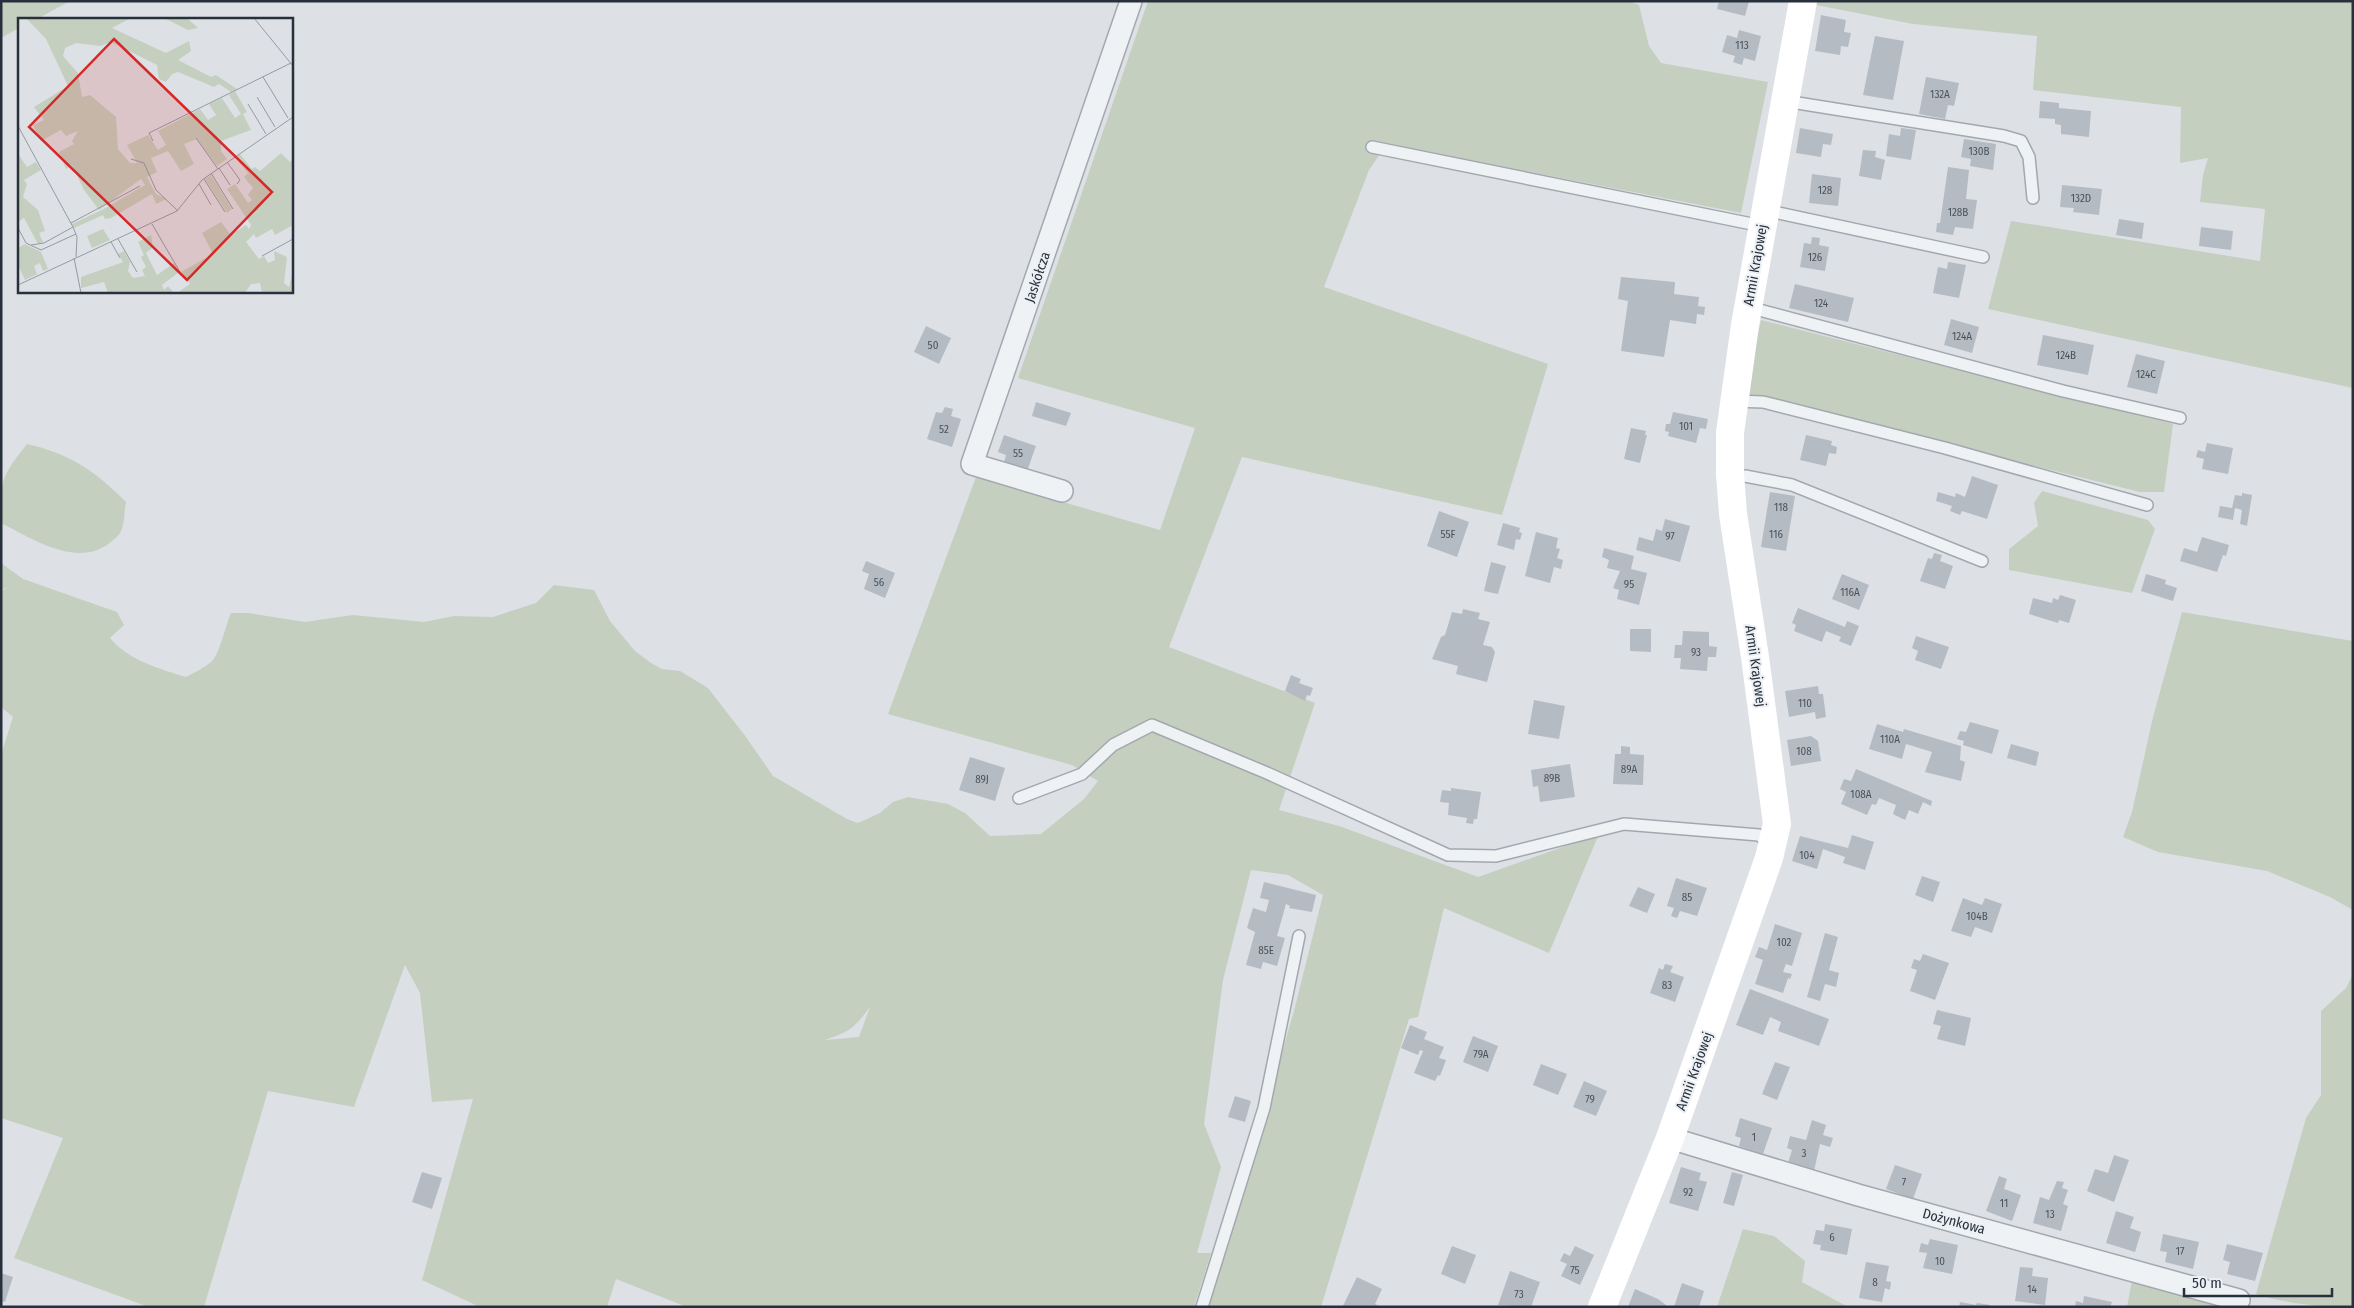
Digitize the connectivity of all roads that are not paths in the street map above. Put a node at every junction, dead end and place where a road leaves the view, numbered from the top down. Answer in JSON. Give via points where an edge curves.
{"nodes":[{"id":1,"x":1131,"y":1,"type":"edge"},
{"id":2,"x":1803,"y":1,"type":"edge"},
{"id":3,"x":1785,"y":100,"type":"junction"},
{"id":4,"x":1372,"y":148,"type":"dead end"},
{"id":5,"x":2033,"y":198,"type":"dead end"},
{"id":6,"x":1764,"y":218,"type":"junction"},
{"id":7,"x":1983,"y":257,"type":"dead end"},
{"id":8,"x":1748,"y":306,"type":"junction"},
{"id":9,"x":1734,"y":401,"type":"junction"},
{"id":10,"x":2180,"y":418,"type":"dead end"},
{"id":11,"x":1730,"y":480,"type":"junction"},
{"id":12,"x":1062,"y":491,"type":"dead end"},
{"id":13,"x":2147,"y":505,"type":"dead end"},
{"id":14,"x":1982,"y":561,"type":"dead end"},
{"id":15,"x":1020,"y":798,"type":"dead end"},
{"id":16,"x":1772,"y":846,"type":"junction"},
{"id":17,"x":1299,"y":936,"type":"dead end"},
{"id":18,"x":1670,"y":1138,"type":"junction"},
{"id":19,"x":2238,"y":1300,"type":"dead end"},
{"id":20,"x":1202,"y":1307,"type":"edge"},
{"id":21,"x":1602,"y":1307,"type":"edge"}],
"edges":[{"from":1,"to":12,"type":"street","name":"Jaskółcza","via":[[972,464]]},
{"from":2,"to":3,"type":"street","name":"Armii Krajowej"},
{"from":3,"to":5,"type":"lane","via":[[2020,141],[2029,157]]},
{"from":3,"to":6,"type":"street","name":"Armii Krajowej"},
{"from":4,"to":6,"type":"lane"},
{"from":6,"to":7,"type":"lane"},
{"from":6,"to":8,"type":"street","name":"Armii Krajowej"},
{"from":8,"to":9,"type":"street","name":"Armii Krajowej"},
{"from":8,"to":10,"type":"lane","via":[[2063,392]]},
{"from":9,"to":11,"type":"street","name":"Armii Krajowej"},
{"from":9,"to":13,"type":"lane","via":[[1764,402],[1945,448]]},
{"from":11,"to":14,"type":"lane","via":[[1745,476],[1792,485]]},
{"from":11,"to":16,"type":"street","name":"Armii Krajowej","via":[[1777,824]]},
{"from":15,"to":16,"type":"lane","via":[[1082,774],[1112,745],[1152,725],[1448,855],[1496,856],[1624,824],[1759,835]]},
{"from":16,"to":18,"type":"street","name":"Armii Krajowej"},
{"from":17,"to":20,"type":"lane","via":[[1264,1108]]},
{"from":18,"to":19,"type":"street","name":"Dożynkowa","via":[[1858,1195]]},
{"from":18,"to":21,"type":"street","name":"Armii Krajowej"}]}
